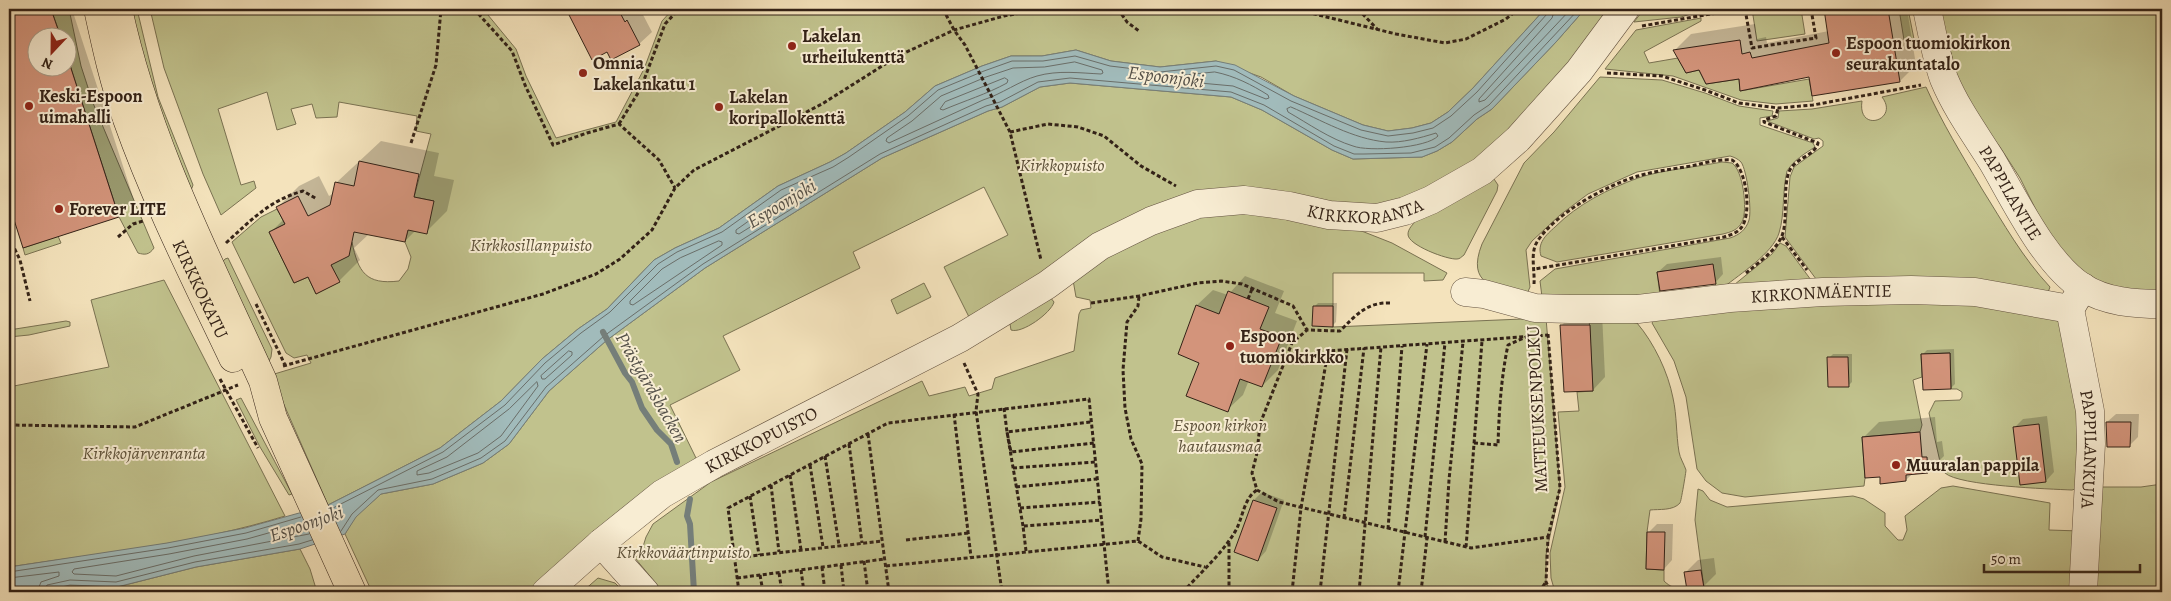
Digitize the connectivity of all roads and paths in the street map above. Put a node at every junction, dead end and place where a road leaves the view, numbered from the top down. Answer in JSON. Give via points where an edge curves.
{"nodes":[{"id":1,"x":98,"y":9,"type":"edge"},
{"id":2,"x":118,"y":9,"type":"edge"},
{"id":3,"x":441,"y":9,"type":"edge"},
{"id":4,"x":474,"y":9,"type":"edge"},
{"id":5,"x":679,"y":9,"type":"edge"},
{"id":6,"x":943,"y":9,"type":"edge"},
{"id":7,"x":1043,"y":9,"type":"edge"},
{"id":8,"x":1118,"y":9,"type":"edge"},
{"id":9,"x":1294,"y":9,"type":"edge"},
{"id":10,"x":1358,"y":9,"type":"edge"},
{"id":11,"x":1518,"y":9,"type":"edge"},
{"id":12,"x":1712,"y":9,"type":"edge"},
{"id":13,"x":1740,"y":9,"type":"edge"},
{"id":14,"x":1745,"y":9,"type":"edge"},
{"id":15,"x":1811,"y":9,"type":"edge"},
{"id":16,"x":1927,"y":9,"type":"edge"},
{"id":17,"x":1713,"y":13,"type":"junction"},
{"id":18,"x":1629,"y":18,"type":"edge"},
{"id":19,"x":954,"y":30,"type":"junction"},
{"id":20,"x":1378,"y":30,"type":"junction"},
{"id":21,"x":1139,"y":31,"type":"dead end"},
{"id":22,"x":1598,"y":72,"type":"dead end"},
{"id":23,"x":1929,"y":84,"type":"dead end"},
{"id":24,"x":1778,"y":108,"type":"junction"},
{"id":25,"x":619,"y":124,"type":"junction"},
{"id":26,"x":1010,"y":132,"type":"junction"},
{"id":27,"x":411,"y":143,"type":"dead end"},
{"id":28,"x":675,"y":188,"type":"junction"},
{"id":29,"x":317,"y":199,"type":"dead end"},
{"id":30,"x":1198,"y":204,"type":"junction"},
{"id":31,"x":146,"y":220,"type":"dead end"},
{"id":32,"x":118,"y":237,"type":"dead end"},
{"id":33,"x":1782,"y":237,"type":"junction"},
{"id":34,"x":9,"y":238,"type":"edge"},
{"id":35,"x":226,"y":243,"type":"dead end"},
{"id":36,"x":1535,"y":269,"type":"joint"},
{"id":37,"x":1742,"y":276,"type":"dead end"},
{"id":38,"x":1047,"y":285,"type":"junction"},
{"id":39,"x":1252,"y":289,"type":"junction"},
{"id":40,"x":1466,"y":292,"type":"dead end"},
{"id":41,"x":1823,"y":292,"type":"junction"},
{"id":42,"x":1139,"y":296,"type":"junction"},
{"id":43,"x":2076,"y":298,"type":"junction"},
{"id":44,"x":1248,"y":299,"type":"dead end"},
{"id":45,"x":30,"y":301,"type":"dead end"},
{"id":46,"x":1091,"y":303,"type":"dead end"},
{"id":47,"x":1390,"y":303,"type":"dead end"},
{"id":48,"x":2162,"y":304,"type":"edge"},
{"id":49,"x":1546,"y":322,"type":"junction"},
{"id":50,"x":1307,"y":330,"type":"junction"},
{"id":51,"x":1529,"y":336,"type":"junction"},
{"id":52,"x":1482,"y":341,"type":"junction"},
{"id":53,"x":1463,"y":342,"type":"junction"},
{"id":54,"x":1445,"y":343,"type":"junction"},
{"id":55,"x":1427,"y":344,"type":"junction"},
{"id":56,"x":1402,"y":346,"type":"junction"},
{"id":57,"x":1381,"y":347,"type":"junction"},
{"id":58,"x":1364,"y":348,"type":"junction"},
{"id":59,"x":1347,"y":349,"type":"junction"},
{"id":60,"x":962,"y":358,"type":"dead end"},
{"id":61,"x":285,"y":365,"type":"dead end"},
{"id":62,"x":226,"y":391,"type":"dead end"},
{"id":63,"x":1004,"y":408,"type":"junction"},
{"id":64,"x":976,"y":412,"type":"junction"},
{"id":65,"x":954,"y":414,"type":"junction"},
{"id":66,"x":273,"y":418,"type":"junction"},
{"id":67,"x":1092,"y":422,"type":"junction"},
{"id":68,"x":9,"y":425,"type":"edge"},
{"id":69,"x":1007,"y":432,"type":"junction"},
{"id":70,"x":868,"y":434,"type":"junction"},
{"id":71,"x":1094,"y":443,"type":"junction"},
{"id":72,"x":1474,"y":443,"type":"junction"},
{"id":73,"x":849,"y":444,"type":"junction"},
{"id":74,"x":825,"y":456,"type":"junction"},
{"id":75,"x":1096,"y":462,"type":"junction"},
{"id":76,"x":810,"y":465,"type":"junction"},
{"id":77,"x":1013,"y":468,"type":"junction"},
{"id":78,"x":790,"y":475,"type":"junction"},
{"id":79,"x":1097,"y":479,"type":"junction"},
{"id":80,"x":771,"y":485,"type":"junction"},
{"id":81,"x":1016,"y":487,"type":"junction"},
{"id":82,"x":1257,"y":490,"type":"junction"},
{"id":83,"x":750,"y":496,"type":"junction"},
{"id":84,"x":1100,"y":502,"type":"junction"},
{"id":85,"x":1020,"y":508,"type":"junction"},
{"id":86,"x":1301,"y":508,"type":"junction"},
{"id":87,"x":1327,"y":514,"type":"junction"},
{"id":88,"x":1344,"y":518,"type":"junction"},
{"id":89,"x":1101,"y":520,"type":"junction"},
{"id":90,"x":1365,"y":523,"type":"junction"},
{"id":91,"x":1238,"y":524,"type":"junction"},
{"id":92,"x":1022,"y":526,"type":"junction"},
{"id":93,"x":1243,"y":526,"type":"dead end"},
{"id":94,"x":1388,"y":529,"type":"junction"},
{"id":95,"x":968,"y":533,"type":"junction"},
{"id":96,"x":1405,"y":533,"type":"junction"},
{"id":97,"x":1548,"y":537,"type":"junction"},
{"id":98,"x":1426,"y":538,"type":"junction"},
{"id":99,"x":882,"y":540,"type":"junction"},
{"id":100,"x":906,"y":540,"type":"dead end"},
{"id":101,"x":1229,"y":540,"type":"junction"},
{"id":102,"x":1138,"y":541,"type":"junction"},
{"id":103,"x":601,"y":542,"type":"junction"},
{"id":104,"x":1445,"y":542,"type":"junction"},
{"id":105,"x":862,"y":543,"type":"junction"},
{"id":106,"x":839,"y":545,"type":"junction"},
{"id":107,"x":1104,"y":545,"type":"junction"},
{"id":108,"x":823,"y":547,"type":"junction"},
{"id":109,"x":1466,"y":547,"type":"junction"},
{"id":110,"x":801,"y":550,"type":"junction"},
{"id":111,"x":780,"y":552,"type":"junction"},
{"id":112,"x":1026,"y":552,"type":"junction"},
{"id":113,"x":997,"y":554,"type":"junction"},
{"id":114,"x":758,"y":555,"type":"junction"},
{"id":115,"x":971,"y":557,"type":"junction"},
{"id":116,"x":734,"y":558,"type":"junction"},
{"id":117,"x":885,"y":559,"type":"junction"},
{"id":118,"x":864,"y":561,"type":"junction"},
{"id":119,"x":841,"y":565,"type":"junction"},
{"id":120,"x":886,"y":566,"type":"junction"},
{"id":121,"x":822,"y":567,"type":"junction"},
{"id":122,"x":1205,"y":567,"type":"junction"},
{"id":123,"x":801,"y":570,"type":"junction"},
{"id":124,"x":779,"y":573,"type":"junction"},
{"id":125,"x":760,"y":575,"type":"junction"},
{"id":126,"x":737,"y":578,"type":"junction"},
{"id":127,"x":1546,"y":582,"type":"junction"},
{"id":128,"x":208,"y":592,"type":"edge"},
{"id":129,"x":253,"y":592,"type":"edge"},
{"id":130,"x":352,"y":592,"type":"edge"},
{"id":131,"x":546,"y":592,"type":"edge"},
{"id":132,"x":645,"y":592,"type":"edge"},
{"id":133,"x":739,"y":592,"type":"edge"},
{"id":134,"x":763,"y":592,"type":"edge"},
{"id":135,"x":782,"y":592,"type":"edge"},
{"id":136,"x":804,"y":592,"type":"edge"},
{"id":137,"x":825,"y":592,"type":"edge"},
{"id":138,"x":844,"y":592,"type":"edge"},
{"id":139,"x":868,"y":592,"type":"edge"},
{"id":140,"x":889,"y":592,"type":"edge"},
{"id":141,"x":1002,"y":592,"type":"edge"},
{"id":142,"x":1109,"y":592,"type":"edge"},
{"id":143,"x":1182,"y":592,"type":"edge"},
{"id":144,"x":1228,"y":592,"type":"edge"},
{"id":145,"x":1292,"y":592,"type":"edge"},
{"id":146,"x":1320,"y":592,"type":"edge"},
{"id":147,"x":1358,"y":592,"type":"edge"},
{"id":148,"x":1398,"y":592,"type":"edge"},
{"id":149,"x":1421,"y":592,"type":"edge"},
{"id":150,"x":1539,"y":592,"type":"edge"},
{"id":151,"x":1551,"y":592,"type":"edge"},
{"id":152,"x":2083,"y":592,"type":"edge"}],
"edges":[{"from":1,"to":66,"type":"main road","name":"KIRKKOKATU","via":[[126,118],[164,212],[244,382]]},
{"from":2,"to":66,"type":"main road","name":"KIRKKOKATU","via":[[146,112],[179,195],[264,381]]},
{"from":3,"to":27,"type":"path","via":[[436,65]]},
{"from":4,"to":25,"type":"path","via":[[512,51],[553,145]]},
{"from":5,"to":25,"type":"path","via":[[665,24],[641,88]]},
{"from":6,"to":19,"type":"path"},
{"from":7,"to":19,"type":"path"},
{"from":8,"to":21,"type":"path"},
{"from":9,"to":20,"type":"path"},
{"from":10,"to":20,"type":"path"},
{"from":11,"to":20,"type":"path","via":[[1506,19],[1466,39],[1444,43]]},
{"from":12,"to":17,"type":"path"},
{"from":13,"to":17,"type":"path"},
{"from":14,"to":15,"type":"path","via":[[1752,48],[1816,38]]},
{"from":16,"to":43,"type":"street","name":"PAPPILANTIE","via":[[1941,68],[1952,96]]},
{"from":17,"to":18,"type":"path"},
{"from":18,"to":30,"type":"street","name":"KIRKKORANTA","via":[[1518,139],[1482,170],[1432,200],[1377,218],[1329,215],[1244,200]]},
{"from":19,"to":26,"type":"path"},
{"from":19,"to":28,"type":"path","via":[[898,56],[822,104],[694,170]]},
{"from":22,"to":24,"type":"path","via":[[1662,76],[1739,103]]},
{"from":23,"to":24,"type":"path","via":[[1813,105]]},
{"from":24,"to":33,"type":"path","via":[[1776,116],[1764,122],[1818,144],[1817,149],[1797,162],[1789,172]]},
{"from":25,"to":28,"type":"path","via":[[659,160]]},
{"from":26,"to":30,"type":"path","via":[[1048,124],[1078,127],[1104,136],[1141,166],[1181,189]]},
{"from":26,"to":38,"type":"path"},
{"from":28,"to":61,"type":"path","via":[[652,230],[620,259],[596,274],[542,294]]},
{"from":29,"to":35,"type":"path","via":[[303,191],[266,207]]},
{"from":30,"to":38,"type":"street","name":"KIRKKORANTA","via":[[1151,221],[1100,246]]},
{"from":31,"to":32,"type":"path","via":[[133,224]]},
{"from":33,"to":37,"type":"path"},
{"from":33,"to":41,"type":"path"},
{"from":34,"to":45,"type":"path","via":[[20,260]]},
{"from":36,"to":36,"type":"path","via":[[1537,241],[1566,212],[1591,197],[1637,176],[1681,167],[1732,160],[1742,170],[1748,212],[1737,232],[1724,237]]},
{"from":38,"to":103,"type":"street","name":"KIRKKOPUISTO","via":[[960,338],[714,464],[662,494]]},
{"from":39,"to":42,"type":"path","via":[[1221,281]]},
{"from":39,"to":44,"type":"path"},
{"from":39,"to":50,"type":"path","via":[[1294,306]]},
{"from":40,"to":49,"type":"street","name":"KIRKONMÄENTIE","via":[[1535,308]]},
{"from":41,"to":43,"type":"street","name":"KIRKONMÄENTIE","via":[[1911,290]]},
{"from":41,"to":49,"type":"street","name":"KIRKONMÄENTIE","via":[[1730,298]]},
{"from":42,"to":46,"type":"path"},
{"from":42,"to":102,"type":"path","via":[[1138,306],[1128,322],[1123,370],[1131,439],[1142,464]]},
{"from":43,"to":48,"type":"street","name":"PAPPILANTIE"},
{"from":43,"to":152,"type":"street","name":"PAPPILANKUJA","via":[[2091,444]]},
{"from":47,"to":50,"type":"path","via":[[1371,304],[1340,331]]},
{"from":49,"to":51,"type":"path"},
{"from":49,"to":97,"type":"path","name":"MATTEUKSENPOLKU","via":[[1560,488]]},
{"from":50,"to":82,"type":"path","via":[[1292,343],[1260,424],[1252,473]]},
{"from":51,"to":52,"type":"path"},
{"from":51,"to":72,"type":"path","via":[[1508,345],[1500,395],[1498,445]]},
{"from":52,"to":53,"type":"path"},
{"from":52,"to":72,"type":"path"},
{"from":53,"to":54,"type":"path"},
{"from":53,"to":104,"type":"path"},
{"from":54,"to":55,"type":"path"},
{"from":54,"to":98,"type":"path"},
{"from":55,"to":56,"type":"path"},
{"from":55,"to":96,"type":"path"},
{"from":56,"to":57,"type":"path"},
{"from":56,"to":94,"type":"path"},
{"from":57,"to":58,"type":"path"},
{"from":57,"to":90,"type":"path"},
{"from":58,"to":59,"type":"path"},
{"from":58,"to":88,"type":"path"},
{"from":59,"to":86,"type":"path","via":[[1328,351]]},
{"from":59,"to":87,"type":"path"},
{"from":60,"to":64,"type":"path","via":[[978,394]]},
{"from":62,"to":68,"type":"path","via":[[135,426]]},
{"from":63,"to":64,"type":"path"},
{"from":63,"to":67,"type":"path","via":[[1089,399]]},
{"from":63,"to":69,"type":"path"},
{"from":64,"to":65,"type":"path"},
{"from":64,"to":113,"type":"path"},
{"from":65,"to":70,"type":"path","via":[[888,423]]},
{"from":65,"to":95,"type":"path"},
{"from":66,"to":130,"type":"main road","name":"KIRKKOKATU"},
{"from":67,"to":69,"type":"path"},
{"from":67,"to":71,"type":"path"},
{"from":69,"to":71,"type":"path","via":[[1011,452]]},
{"from":69,"to":77,"type":"path"},
{"from":70,"to":73,"type":"path"},
{"from":70,"to":99,"type":"path"},
{"from":71,"to":75,"type":"path"},
{"from":72,"to":109,"type":"path"},
{"from":73,"to":74,"type":"path"},
{"from":73,"to":105,"type":"path"},
{"from":74,"to":76,"type":"path"},
{"from":74,"to":106,"type":"path"},
{"from":75,"to":77,"type":"path"},
{"from":75,"to":79,"type":"path"},
{"from":76,"to":78,"type":"path"},
{"from":76,"to":108,"type":"path"},
{"from":77,"to":81,"type":"path"},
{"from":78,"to":80,"type":"path"},
{"from":78,"to":110,"type":"path"},
{"from":79,"to":81,"type":"path"},
{"from":79,"to":84,"type":"path"},
{"from":80,"to":83,"type":"path"},
{"from":80,"to":111,"type":"path"},
{"from":81,"to":85,"type":"path"},
{"from":82,"to":86,"type":"path","via":[[1279,502]]},
{"from":82,"to":91,"type":"path","via":[[1250,494]]},
{"from":83,"to":114,"type":"path"},
{"from":83,"to":116,"type":"path","via":[[728,508]]},
{"from":84,"to":85,"type":"path"},
{"from":84,"to":89,"type":"path"},
{"from":85,"to":92,"type":"path"},
{"from":86,"to":87,"type":"path"},
{"from":86,"to":145,"type":"path"},
{"from":87,"to":88,"type":"path"},
{"from":87,"to":146,"type":"path"},
{"from":88,"to":90,"type":"path"},
{"from":89,"to":92,"type":"path"},
{"from":89,"to":107,"type":"path"},
{"from":90,"to":94,"type":"path"},
{"from":90,"to":147,"type":"path"},
{"from":91,"to":93,"type":"path"},
{"from":91,"to":101,"type":"path"},
{"from":92,"to":112,"type":"path"},
{"from":94,"to":96,"type":"path"},
{"from":95,"to":100,"type":"path"},
{"from":95,"to":115,"type":"path"},
{"from":96,"to":98,"type":"path"},
{"from":96,"to":148,"type":"path"},
{"from":97,"to":109,"type":"path"},
{"from":97,"to":127,"type":"path","name":"MATTEUKSENPOLKU"},
{"from":98,"to":104,"type":"path"},
{"from":98,"to":149,"type":"path"},
{"from":99,"to":105,"type":"path"},
{"from":99,"to":117,"type":"path"},
{"from":101,"to":122,"type":"path"},
{"from":101,"to":144,"type":"path"},
{"from":102,"to":107,"type":"path"},
{"from":102,"to":122,"type":"path","via":[[1162,557]]},
{"from":103,"to":131,"type":"street","name":"KIRKKOPUISTO"},
{"from":103,"to":132,"type":"street"},
{"from":104,"to":109,"type":"path"},
{"from":105,"to":106,"type":"path"},
{"from":106,"to":108,"type":"path"},
{"from":107,"to":112,"type":"path"},
{"from":107,"to":142,"type":"path"},
{"from":108,"to":110,"type":"path"},
{"from":110,"to":111,"type":"path"},
{"from":111,"to":114,"type":"path"},
{"from":112,"to":113,"type":"path"},
{"from":113,"to":115,"type":"path"},
{"from":113,"to":141,"type":"path"},
{"from":114,"to":116,"type":"path"},
{"from":115,"to":120,"type":"path"},
{"from":116,"to":126,"type":"path"},
{"from":117,"to":118,"type":"path"},
{"from":117,"to":120,"type":"path"},
{"from":118,"to":119,"type":"path"},
{"from":118,"to":139,"type":"path"},
{"from":119,"to":121,"type":"path"},
{"from":119,"to":138,"type":"path"},
{"from":120,"to":140,"type":"path"},
{"from":121,"to":123,"type":"path"},
{"from":121,"to":137,"type":"path"},
{"from":122,"to":143,"type":"path"},
{"from":123,"to":124,"type":"path"},
{"from":123,"to":136,"type":"path"},
{"from":124,"to":125,"type":"path"},
{"from":124,"to":135,"type":"path"},
{"from":125,"to":126,"type":"path"},
{"from":125,"to":134,"type":"path"},
{"from":126,"to":133,"type":"path"},
{"from":127,"to":150,"type":"path"},
{"from":127,"to":151,"type":"path"},
{"from":128,"to":129,"type":"path"}]}
